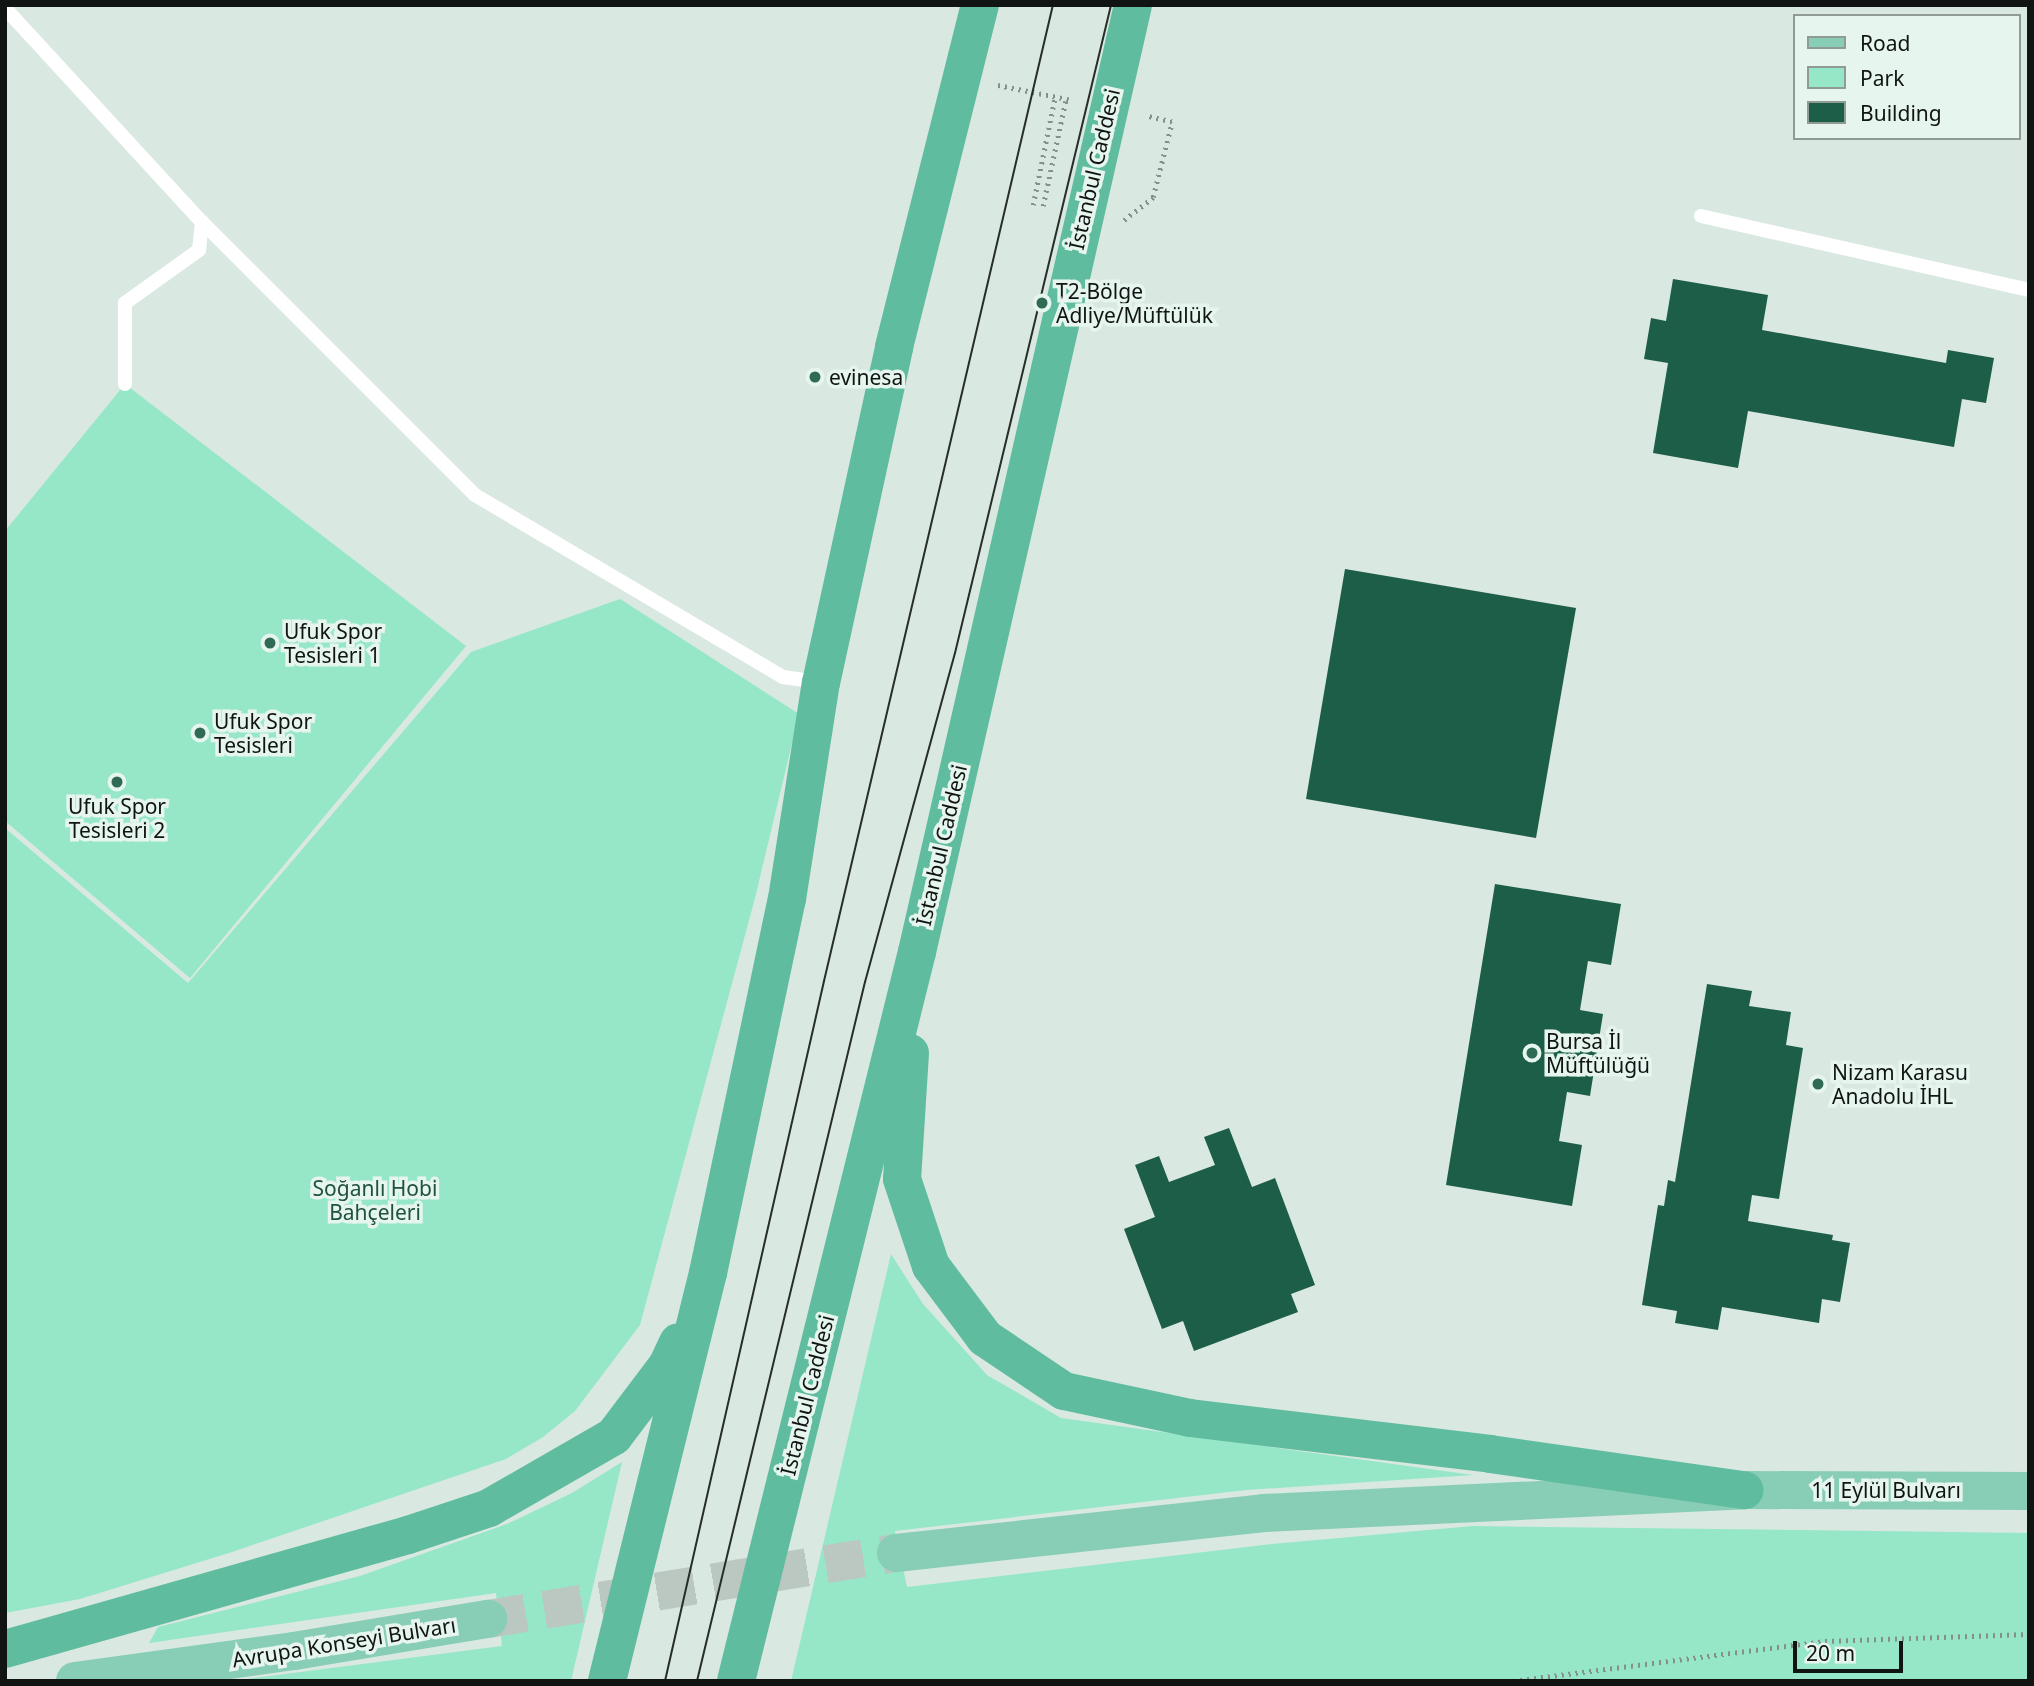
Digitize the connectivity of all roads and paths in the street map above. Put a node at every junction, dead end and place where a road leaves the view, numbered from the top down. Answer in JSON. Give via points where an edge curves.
{"nodes":[{"id":1,"x":1133,"y":5,"type":"edge"},
{"id":2,"x":5,"y":8,"type":"edge"},
{"id":3,"x":974,"y":13,"type":"edge"},
{"id":4,"x":989,"y":83,"type":"dead end"},
{"id":5,"x":1055,"y":97,"type":"junction"},
{"id":6,"x":1066,"y":99,"type":"junction"},
{"id":7,"x":1080,"y":102,"type":"dead end"},
{"id":8,"x":1132,"y":113,"type":"dead end"},
{"id":9,"x":1153,"y":198,"type":"dead end"},
{"id":10,"x":1033,"y":205,"type":"dead end"},
{"id":11,"x":1043,"y":206,"type":"dead end"},
{"id":12,"x":1701,"y":216,"type":"dead end"},
{"id":13,"x":202,"y":222,"type":"junction"},
{"id":14,"x":2029,"y":290,"type":"edge"},
{"id":15,"x":125,"y":384,"type":"dead end"},
{"id":16,"x":821,"y":683,"type":"junction"},
{"id":17,"x":917,"y":952,"type":"junction"},
{"id":18,"x":708,"y":1273,"type":"junction"},
{"id":19,"x":1744,"y":1490,"type":"junction"},
{"id":20,"x":2029,"y":1491,"type":"edge"},
{"id":21,"x":897,"y":1553,"type":"tunnel mouth"},
{"id":22,"x":488,"y":1619,"type":"tunnel mouth"},
{"id":23,"x":2029,"y":1634,"type":"edge"},
{"id":24,"x":5,"y":1650,"type":"edge"},
{"id":25,"x":1520,"y":1680,"type":"edge"},
{"id":26,"x":75,"y":1681,"type":"edge"},
{"id":27,"x":607,"y":1681,"type":"edge"},
{"id":28,"x":736,"y":1681,"type":"edge"},
{"id":29,"x":1513,"y":1681,"type":"edge"}],
"edges":[{"from":1,"to":17,"type":"highway","name":"İstanbul Caddesi"},
{"from":2,"to":13,"type":"lane"},
{"from":3,"to":16,"type":"highway","via":[[894,347]]},
{"from":4,"to":5,"type":"path"},
{"from":5,"to":6,"type":"path"},
{"from":5,"to":10,"type":"path"},
{"from":6,"to":7,"type":"path"},
{"from":6,"to":11,"type":"path"},
{"from":8,"to":9,"type":"path","via":[[1172,121]]},
{"from":12,"to":14,"type":"lane"},
{"from":13,"to":15,"type":"lane","via":[[199,250],[125,303]]},
{"from":13,"to":16,"type":"lane","via":[[475,495],[783,677]]},
{"from":16,"to":18,"type":"highway","via":[[787,900]]},
{"from":17,"to":19,"type":"highway","via":[[902,1179],[932,1266],[985,1338],[1065,1391],[1190,1418]]},
{"from":17,"to":28,"type":"highway","name":"İstanbul Caddesi"},
{"from":18,"to":24,"type":"highway","via":[[667,1366],[614,1436],[489,1508]]},
{"from":18,"to":27,"type":"highway"},
{"from":19,"to":20,"type":"main road","name":"11 Eylül Bulvarı"},
{"from":19,"to":21,"type":"main road","name":"11 Eylül Bulvarı","via":[[1264,1513]]},
{"from":22,"to":26,"type":"main road","name":"Avrupa Konseyi Bulvarı"},
{"from":23,"to":25,"type":"path","via":[[1825,1640]]},
{"from":25,"to":29,"type":"path"}]}
